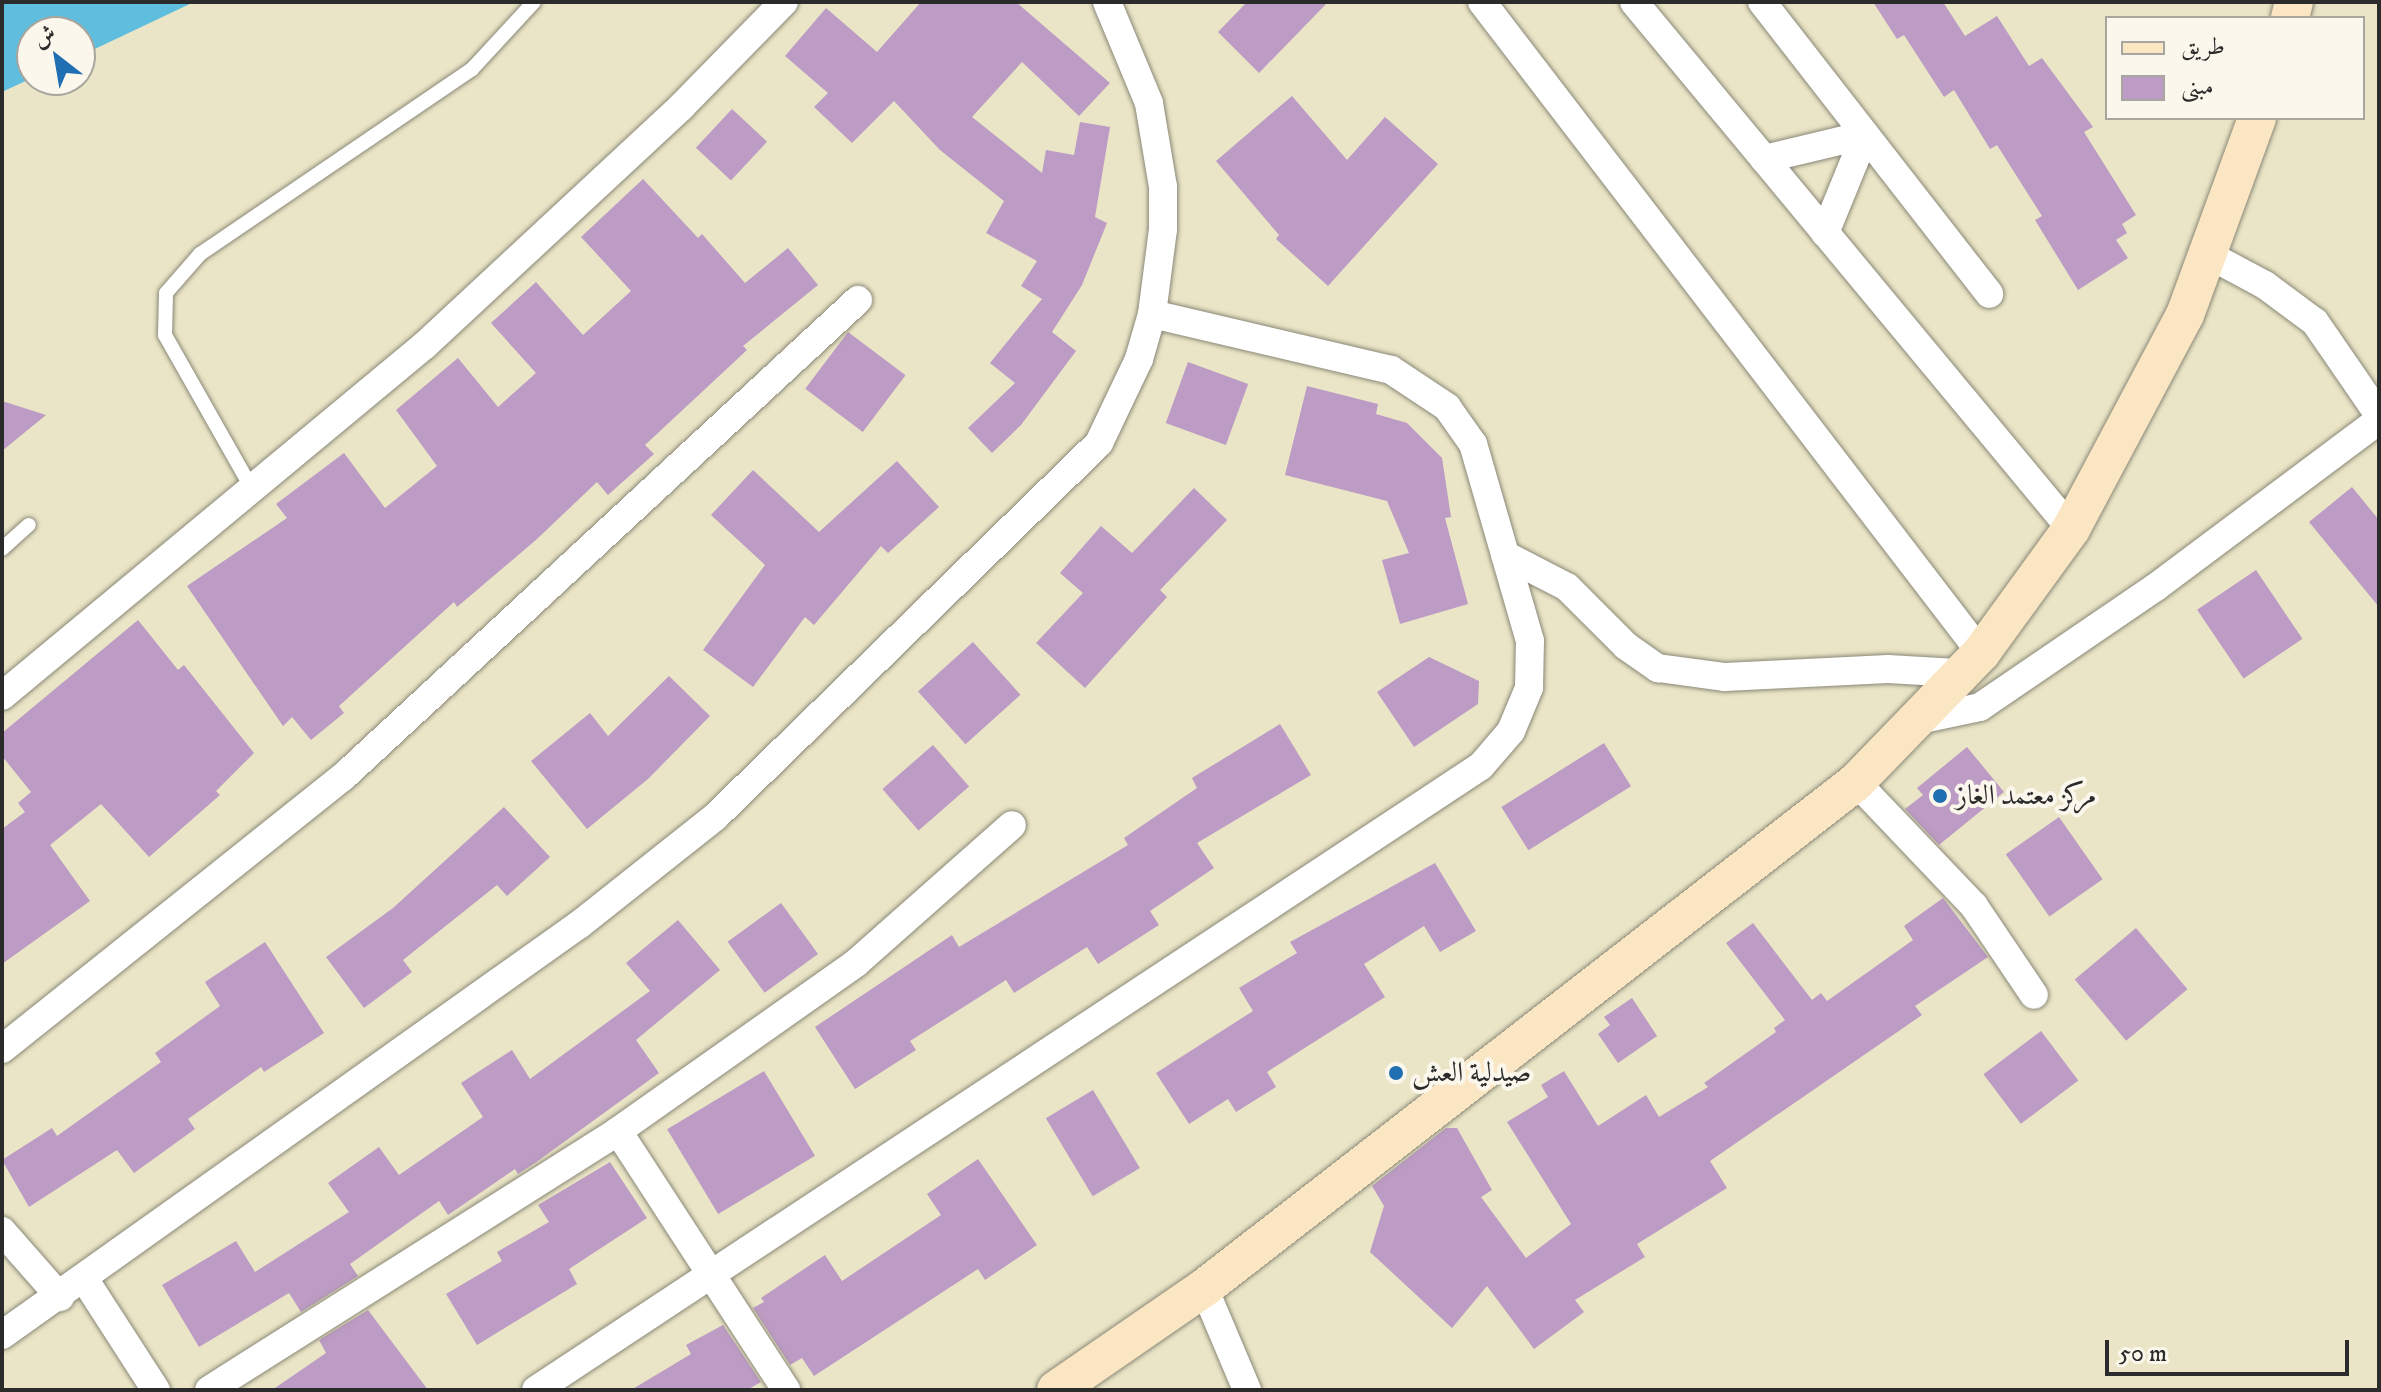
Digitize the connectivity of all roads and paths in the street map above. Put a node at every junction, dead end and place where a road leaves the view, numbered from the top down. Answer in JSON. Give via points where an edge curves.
{"nodes":[{"id":1,"x":534,"y":2,"type":"edge"},
{"id":2,"x":784,"y":2,"type":"edge"},
{"id":3,"x":1107,"y":2,"type":"edge"},
{"id":4,"x":1482,"y":2,"type":"edge"},
{"id":5,"x":1634,"y":2,"type":"edge"},
{"id":6,"x":1762,"y":2,"type":"edge"},
{"id":7,"x":2256,"y":120,"type":"edge"},
{"id":8,"x":1865,"y":135,"type":"junction"},
{"id":9,"x":1764,"y":159,"type":"junction"},
{"id":10,"x":1825,"y":233,"type":"junction"},
{"id":11,"x":2207,"y":254,"type":"junction"},
{"id":12,"x":1989,"y":294,"type":"dead end"},
{"id":13,"x":858,"y":300,"type":"dead end"},
{"id":14,"x":1152,"y":314,"type":"junction"},
{"id":15,"x":2379,"y":418,"type":"edge"},
{"id":16,"x":251,"y":487,"type":"junction"},
{"id":17,"x":29,"y":525,"type":"dead end"},
{"id":18,"x":2071,"y":529,"type":"junction"},
{"id":19,"x":2,"y":549,"type":"edge"},
{"id":20,"x":1505,"y":555,"type":"junction"},
{"id":21,"x":1969,"y":663,"type":"junction"},
{"id":22,"x":2,"y":696,"type":"edge"},
{"id":23,"x":1918,"y":720,"type":"junction"},
{"id":24,"x":1856,"y":782,"type":"junction"},
{"id":25,"x":1012,"y":825,"type":"dead end"},
{"id":26,"x":2034,"y":995,"type":"dead end"},
{"id":27,"x":2,"y":1049,"type":"edge"},
{"id":28,"x":618,"y":1131,"type":"junction"},
{"id":29,"x":2,"y":1231,"type":"edge"},
{"id":30,"x":709,"y":1276,"type":"junction"},
{"id":31,"x":85,"y":1280,"type":"junction"},
{"id":32,"x":1204,"y":1288,"type":"junction"},
{"id":33,"x":60,"y":1297,"type":"junction"},
{"id":34,"x":2,"y":1335,"type":"edge"},
{"id":35,"x":156,"y":1390,"type":"edge"},
{"id":36,"x":209,"y":1390,"type":"edge"},
{"id":37,"x":536,"y":1390,"type":"edge"},
{"id":38,"x":786,"y":1390,"type":"edge"},
{"id":39,"x":1056,"y":1390,"type":"edge"},
{"id":40,"x":1247,"y":1390,"type":"edge"}],
"edges":[{"from":1,"to":16,"type":"lane","via":[[472,69],[200,254],[166,293],[165,335]]},
{"from":2,"to":16,"type":"street","via":[[543,238],[425,345]]},
{"from":3,"to":14,"type":"street","via":[[1136,62],[1158,144],[1163,229]]},
{"from":4,"to":21,"type":"street"},
{"from":5,"to":9,"type":"street"},
{"from":6,"to":8,"type":"street"},
{"from":7,"to":11,"type":"main road"},
{"from":8,"to":9,"type":"street"},
{"from":8,"to":10,"type":"street"},
{"from":8,"to":12,"type":"street"},
{"from":9,"to":10,"type":"street"},
{"from":10,"to":18,"type":"street"},
{"from":11,"to":15,"type":"street","via":[[2265,285],[2315,322]]},
{"from":11,"to":18,"type":"main road","via":[[2185,315]]},
{"from":13,"to":27,"type":"street","via":[[343,777]]},
{"from":14,"to":20,"type":"street","via":[[1369,364],[1430,392],[1473,444]]},
{"from":14,"to":31,"type":"street","via":[[1133,373],[1099,443],[715,817],[580,924]]},
{"from":15,"to":23,"type":"street","via":[[2156,587],[1980,707]]},
{"from":16,"to":22,"type":"street"},
{"from":17,"to":19,"type":"lane"},
{"from":18,"to":21,"type":"main road"},
{"from":20,"to":21,"type":"street","via":[[1567,587],[1626,646],[1658,668],[1725,677]]},
{"from":20,"to":30,"type":"street","via":[[1530,641],[1530,676],[1511,731],[1481,766]]},
{"from":21,"to":23,"type":"main road"},
{"from":23,"to":24,"type":"main road"},
{"from":24,"to":26,"type":"street","via":[[1974,906]]},
{"from":24,"to":32,"type":"main road"},
{"from":25,"to":28,"type":"street","via":[[856,963]]},
{"from":28,"to":30,"type":"street"},
{"from":28,"to":36,"type":"street"},
{"from":29,"to":33,"type":"street"},
{"from":30,"to":37,"type":"street"},
{"from":30,"to":38,"type":"street"},
{"from":31,"to":33,"type":"street"},
{"from":31,"to":35,"type":"street"},
{"from":32,"to":39,"type":"main road"},
{"from":32,"to":40,"type":"street"},
{"from":33,"to":34,"type":"street"}]}
